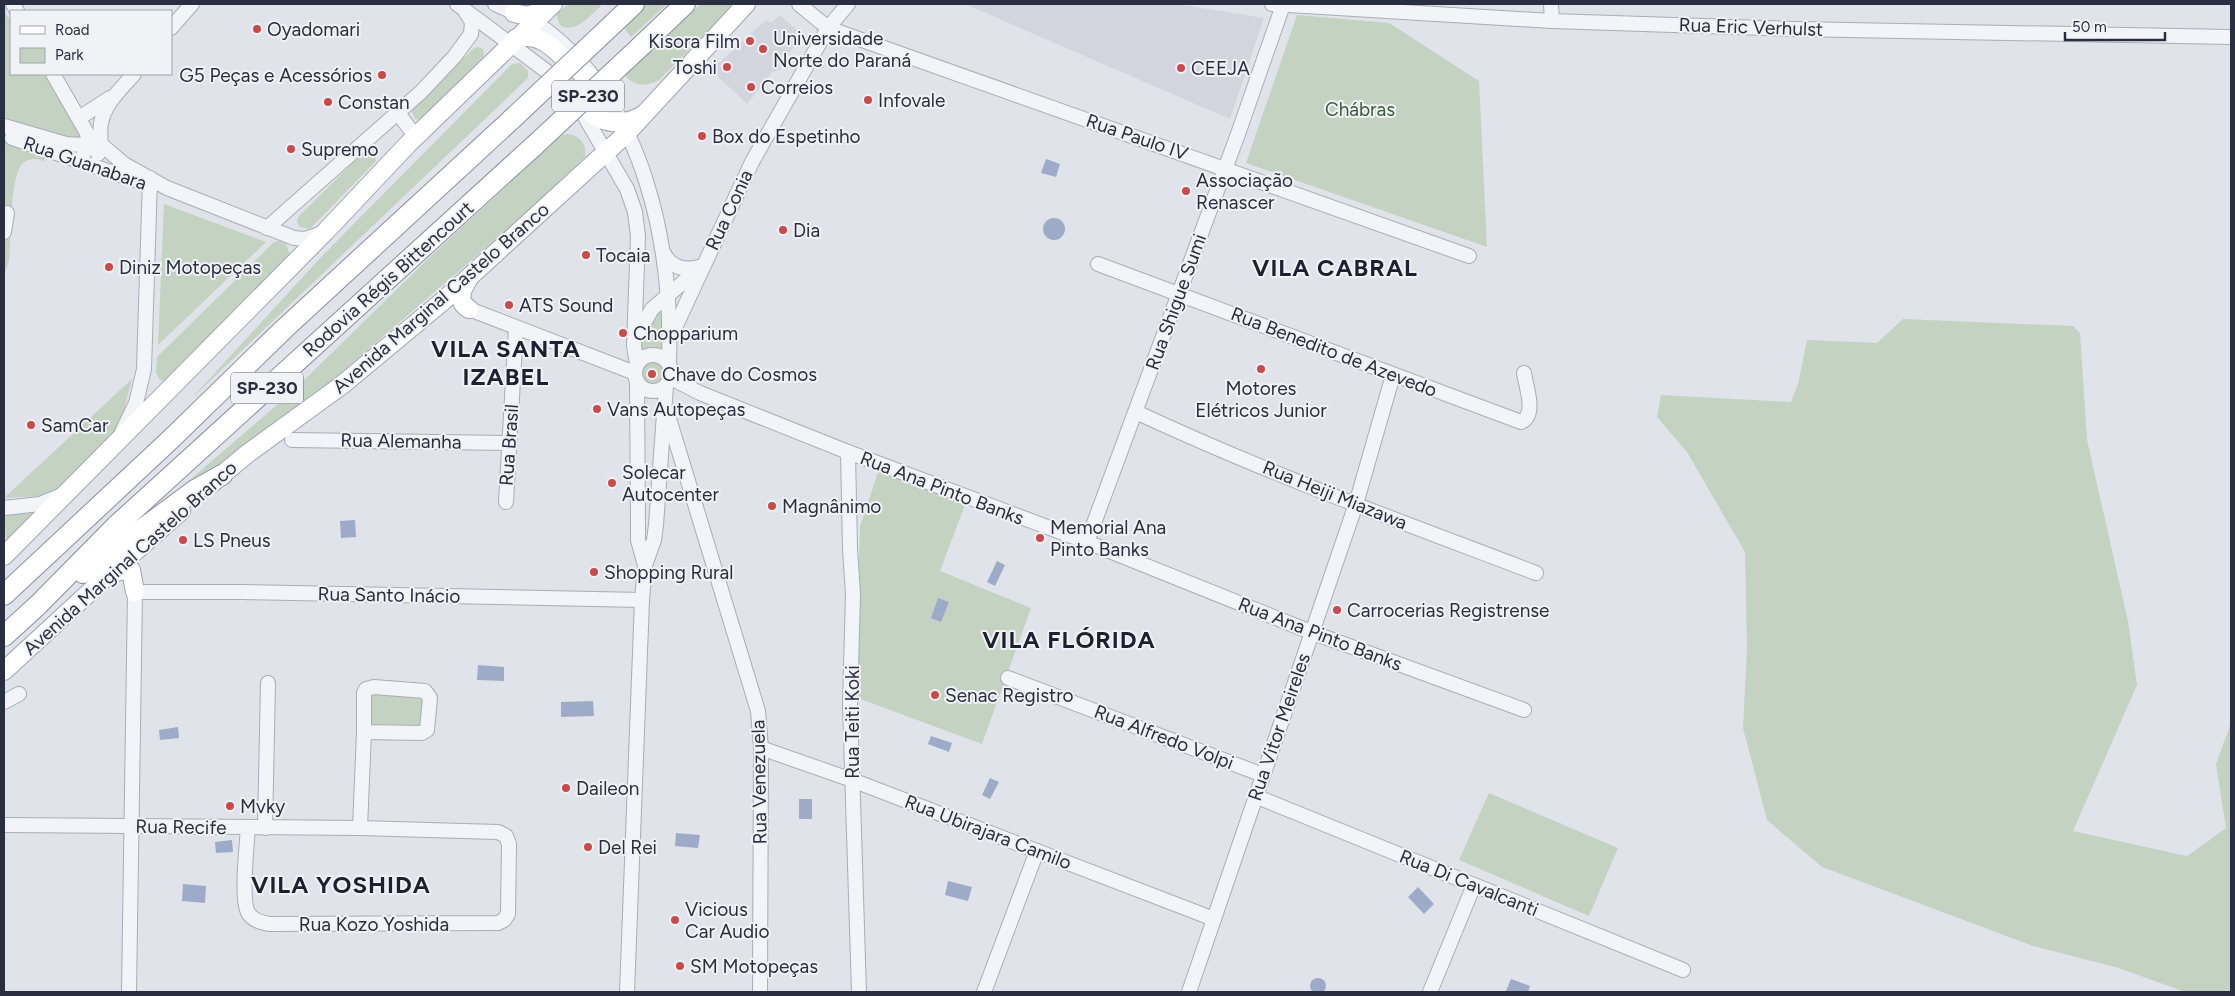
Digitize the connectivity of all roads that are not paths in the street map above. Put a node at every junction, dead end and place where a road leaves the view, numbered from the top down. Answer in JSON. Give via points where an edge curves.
{"nodes":[{"id":1,"x":192,"y":4,"type":"edge"},
{"id":2,"x":634,"y":4,"type":"edge"},
{"id":3,"x":685,"y":4,"type":"edge"},
{"id":4,"x":746,"y":4,"type":"edge"},
{"id":5,"x":848,"y":4,"type":"edge"},
{"id":6,"x":1277,"y":4,"type":"edge"},
{"id":7,"x":1378,"y":4,"type":"edge"},
{"id":8,"x":1468,"y":4,"type":"edge"},
{"id":9,"x":1551,"y":4,"type":"edge"},
{"id":10,"x":459,"y":6,"type":"edge"},
{"id":11,"x":551,"y":6,"type":"edge"},
{"id":12,"x":1315,"y":6,"type":"edge"},
{"id":13,"x":804,"y":7,"type":"edge"},
{"id":14,"x":508,"y":8,"type":"edge"},
{"id":15,"x":1391,"y":13,"type":"junction"},
{"id":16,"x":1474,"y":17,"type":"junction"},
{"id":17,"x":1552,"y":21,"type":"junction"},
{"id":18,"x":533,"y":22,"type":"junction"},
{"id":19,"x":172,"y":27,"type":"edge"},
{"id":20,"x":828,"y":28,"type":"junction"},
{"id":21,"x":2231,"y":37,"type":"edge"},
{"id":22,"x":513,"y":41,"type":"junction"},
{"id":23,"x":54,"y":75,"type":"edge"},
{"id":24,"x":133,"y":75,"type":"edge"},
{"id":25,"x":594,"y":79,"type":"junction"},
{"id":26,"x":121,"y":89,"type":"junction"},
{"id":27,"x":569,"y":92,"type":"junction"},
{"id":28,"x":398,"y":113,"type":"junction"},
{"id":29,"x":80,"y":118,"type":"junction"},
{"id":30,"x":4,"y":126,"type":"edge"},
{"id":31,"x":624,"y":128,"type":"junction"},
{"id":32,"x":4,"y":135,"type":"edge"},
{"id":33,"x":415,"y":136,"type":"junction"},
{"id":34,"x":94,"y":145,"type":"junction"},
{"id":35,"x":607,"y":153,"type":"junction"},
{"id":36,"x":87,"y":163,"type":"junction"},
{"id":37,"x":1226,"y":168,"type":"junction"},
{"id":38,"x":149,"y":182,"type":"junction"},
{"id":39,"x":7,"y":213,"type":"dead end"},
{"id":40,"x":267,"y":228,"type":"junction"},
{"id":41,"x":4,"y":232,"type":"edge"},
{"id":42,"x":325,"y":232,"type":"junction"},
{"id":43,"x":662,"y":251,"type":"junction"},
{"id":44,"x":1469,"y":256,"type":"dead end"},
{"id":45,"x":1098,"y":264,"type":"dead end"},
{"id":46,"x":702,"y":266,"type":"junction"},
{"id":47,"x":471,"y":276,"type":"junction"},
{"id":48,"x":669,"y":293,"type":"junction"},
{"id":49,"x":1179,"y":293,"type":"junction"},
{"id":50,"x":433,"y":310,"type":"junction"},
{"id":51,"x":469,"y":310,"type":"junction"},
{"id":52,"x":516,"y":328,"type":"junction"},
{"id":53,"x":670,"y":340,"type":"junction"},
{"id":54,"x":634,"y":346,"type":"junction"},
{"id":55,"x":636,"y":372,"type":"junction"},
{"id":56,"x":1524,"y":374,"type":"dead end"},
{"id":57,"x":1393,"y":375,"type":"junction"},
{"id":58,"x":669,"y":376,"type":"junction"},
{"id":59,"x":665,"y":405,"type":"junction"},
{"id":60,"x":1136,"y":412,"type":"junction"},
{"id":61,"x":119,"y":437,"type":"junction"},
{"id":62,"x":292,"y":440,"type":"dead end"},
{"id":63,"x":510,"y":443,"type":"junction"},
{"id":64,"x":848,"y":452,"type":"junction"},
{"id":65,"x":222,"y":475,"type":"junction"},
{"id":66,"x":67,"y":492,"type":"junction"},
{"id":67,"x":506,"y":502,"type":"dead end"},
{"id":68,"x":1356,"y":504,"type":"junction"},
{"id":69,"x":4,"y":508,"type":"edge"},
{"id":70,"x":1087,"y":542,"type":"junction"},
{"id":71,"x":4,"y":556,"type":"edge"},
{"id":72,"x":645,"y":565,"type":"junction"},
{"id":73,"x":1536,"y":573,"type":"dead end"},
{"id":74,"x":106,"y":576,"type":"junction"},
{"id":75,"x":136,"y":592,"type":"junction"},
{"id":76,"x":4,"y":595,"type":"edge"},
{"id":77,"x":642,"y":600,"type":"junction"},
{"id":78,"x":38,"y":605,"type":"junction"},
{"id":79,"x":1311,"y":632,"type":"junction"},
{"id":80,"x":4,"y":636,"type":"edge"},
{"id":81,"x":4,"y":671,"type":"edge"},
{"id":82,"x":1008,"y":678,"type":"dead end"},
{"id":83,"x":268,"y":683,"type":"dead end"},
{"id":84,"x":18,"y":694,"type":"dead end"},
{"id":85,"x":4,"y":702,"type":"edge"},
{"id":86,"x":1524,"y":710,"type":"dead end"},
{"id":87,"x":364,"y":732,"type":"junction"},
{"id":88,"x":761,"y":748,"type":"junction"},
{"id":89,"x":1263,"y":775,"type":"junction"},
{"id":90,"x":852,"y":780,"type":"junction"},
{"id":91,"x":1255,"y":796,"type":"junction"},
{"id":92,"x":4,"y":825,"type":"edge"},
{"id":93,"x":132,"y":826,"type":"junction"},
{"id":94,"x":248,"y":828,"type":"junction"},
{"id":95,"x":265,"y":828,"type":"junction"},
{"id":96,"x":360,"y":828,"type":"junction"},
{"id":97,"x":506,"y":836,"type":"joint"},
{"id":98,"x":1037,"y":851,"type":"junction"},
{"id":99,"x":1474,"y":885,"type":"junction"},
{"id":100,"x":1214,"y":920,"type":"junction"},
{"id":101,"x":1683,"y":970,"type":"dead end"},
{"id":102,"x":130,"y":992,"type":"edge"},
{"id":103,"x":627,"y":992,"type":"edge"},
{"id":104,"x":760,"y":992,"type":"edge"},
{"id":105,"x":859,"y":992,"type":"edge"},
{"id":106,"x":984,"y":992,"type":"edge"},
{"id":107,"x":1189,"y":992,"type":"edge"},
{"id":108,"x":1430,"y":992,"type":"edge"}],
"edges":[{"from":1,"to":19,"type":"street"},
{"from":2,"to":76,"type":"highway","name":"Rodovia Régis Bittencourt","number":"SP-230","bridge":true,"via":[[284,328]]},
{"from":3,"to":78,"type":"highway","name":"Rodovia Régis Bittencourt","number":"SP-230","bridge":true,"via":[[116,526]]},
{"from":4,"to":31,"type":"main road","name":"Avenida Marginal Castelo Branco","via":[[645,114]]},
{"from":5,"to":20,"type":"street","name":"Rua Conia"},
{"from":6,"to":12,"type":"street","name":"Rua Eric Verhulst"},
{"from":6,"to":37,"type":"street","name":"Rua Shigue Sumi"},
{"from":7,"to":15,"type":"street"},
{"from":8,"to":16,"type":"street"},
{"from":9,"to":17,"type":"street"},
{"from":10,"to":22,"type":"street"},
{"from":10,"to":28,"type":"street","via":[[472,22],[468,39]]},
{"from":11,"to":14,"type":"main road","via":[[532,15]]},
{"from":11,"to":18,"type":"main road"},
{"from":12,"to":15,"type":"street","name":"Rua Eric Verhulst"},
{"from":13,"to":20,"type":"street","name":"Rua Paulo IV"},
{"from":14,"to":18,"type":"street"},
{"from":15,"to":16,"type":"street","name":"Rua Eric Verhulst"},
{"from":16,"to":17,"type":"street","name":"Rua Eric Verhulst"},
{"from":17,"to":21,"type":"street","name":"Rua Eric Verhulst"},
{"from":18,"to":22,"type":"main road"},
{"from":18,"to":25,"type":"street","via":[[563,44]]},
{"from":20,"to":37,"type":"street","name":"Rua Paulo IV"},
{"from":20,"to":46,"type":"street","name":"Rua Conia","via":[[752,162]]},
{"from":22,"to":25,"type":"main road","via":[[530,36],[542,40],[580,72]]},
{"from":22,"to":27,"type":"street"},
{"from":22,"to":33,"type":"main road"},
{"from":23,"to":29,"type":"street"},
{"from":24,"to":26,"type":"street"},
{"from":25,"to":31,"type":"street"},
{"from":26,"to":29,"type":"street"},
{"from":26,"to":34,"type":"street","via":[[109,103]]},
{"from":27,"to":31,"type":"main road","via":[[593,114]]},
{"from":27,"to":35,"type":"street"},
{"from":28,"to":33,"type":"street"},
{"from":28,"to":40,"type":"street"},
{"from":29,"to":34,"type":"street"},
{"from":30,"to":34,"type":"street","name":"Rua Guanabara","via":[[66,144]]},
{"from":31,"to":35,"type":"main road","name":"Avenida Marginal Castelo Branco"},
{"from":31,"to":43,"type":"street","via":[[652,197]]},
{"from":32,"to":36,"type":"street","name":"Rua Guanabara"},
{"from":33,"to":42,"type":"main road"},
{"from":34,"to":36,"type":"street"},
{"from":34,"to":38,"type":"street","name":"Rua Guanabara"},
{"from":35,"to":47,"type":"main road","name":"Avenida Marginal Castelo Branco"},
{"from":35,"to":54,"type":"street","via":[[630,195],[637,220]]},
{"from":36,"to":38,"type":"street","name":"Rua Guanabara"},
{"from":37,"to":44,"type":"street","name":"Rua Paulo IV"},
{"from":37,"to":49,"type":"street","name":"Rua Shigue Sumi"},
{"from":38,"to":40,"type":"street","name":"Rua Guanabara"},
{"from":38,"to":61,"type":"street","via":[[144,369],[136,403]]},
{"from":39,"to":41,"type":"street"},
{"from":40,"to":42,"type":"street","name":"Rua Guanabara","via":[[298,239]]},
{"from":42,"to":61,"type":"main road"},
{"from":43,"to":46,"type":"street","name":"Rua Conia","via":[[676,266],[688,269]]},
{"from":43,"to":48,"type":"street"},
{"from":45,"to":49,"type":"street","name":"Rua Benedito de Azevedo"},
{"from":46,"to":48,"type":"street","name":"Rua Conia"},
{"from":46,"to":53,"type":"street","name":"Rua Conia"},
{"from":47,"to":50,"type":"main road","name":"Avenida Marginal Castelo Branco"},
{"from":47,"to":51,"type":"main road","via":[[464,285],[461,298]]},
{"from":48,"to":53,"type":"street"},
{"from":48,"to":54,"type":"street","name":"Rua Conia","via":[[648,314]]},
{"from":49,"to":57,"type":"street","name":"Rua Benedito de Azevedo"},
{"from":49,"to":60,"type":"street","name":"Rua Shigue Sumi"},
{"from":50,"to":51,"type":"main road","via":[[449,305]]},
{"from":50,"to":65,"type":"main road","name":"Avenida Marginal Castelo Branco","via":[[342,385]]},
{"from":51,"to":52,"type":"street"},
{"from":52,"to":55,"type":"street"},
{"from":52,"to":63,"type":"street","name":"Rua Brasil"},
{"from":53,"to":58,"type":"street"},
{"from":54,"to":55,"type":"street"},
{"from":55,"to":58,"type":"street","via":[[645,389],[650,390],[656,390]]},
{"from":55,"to":58,"type":"street","via":[[645,357],[656,355],[661,356]]},
{"from":55,"to":72,"type":"street","via":[[638,540]]},
{"from":56,"to":57,"type":"street","name":"Rua Benedito de Azevedo","via":[[1530,407],[1528,417],[1521,422]]},
{"from":57,"to":68,"type":"street","name":"Rua Vitor Meireles"},
{"from":58,"to":59,"type":"street"},
{"from":58,"to":64,"type":"street","name":"Rua Ana Pinto Banks","via":[[708,396]]},
{"from":59,"to":72,"type":"street","via":[[656,525]]},
{"from":59,"to":88,"type":"street","name":"Rua Venezuela","via":[[756,701]]},
{"from":60,"to":68,"type":"street","name":"Rua Heiji Miazawa"},
{"from":60,"to":70,"type":"street","name":"Rua Shigue Sumi"},
{"from":61,"to":66,"type":"main road"},
{"from":62,"to":63,"type":"street","name":"Rua Alemanha"},
{"from":63,"to":67,"type":"street","name":"Rua Brasil"},
{"from":64,"to":70,"type":"street","name":"Rua Ana Pinto Banks"},
{"from":64,"to":90,"type":"street","name":"Rua Teiti Koki","via":[[853,594]]},
{"from":65,"to":74,"type":"main road","name":"Avenida Marginal Castelo Branco"},
{"from":65,"to":78,"type":"highway","via":[[195,490]]},
{"from":66,"to":69,"type":"street","via":[[40,504]]},
{"from":66,"to":71,"type":"main road"},
{"from":68,"to":73,"type":"street","name":"Rua Heiji Miazawa"},
{"from":68,"to":79,"type":"street","name":"Rua Vitor Meireles"},
{"from":70,"to":79,"type":"street","name":"Rua Ana Pinto Banks"},
{"from":72,"to":77,"type":"street"},
{"from":74,"to":75,"type":"main road","via":[[129,568]]},
{"from":74,"to":81,"type":"main road","name":"Avenida Marginal Castelo Branco"},
{"from":75,"to":77,"type":"street","name":"Rua Santo Inácio"},
{"from":75,"to":93,"type":"street"},
{"from":77,"to":103,"type":"street"},
{"from":78,"to":80,"type":"highway","name":"Rodovia Régis Bittencourt","number":"SP-230"},
{"from":79,"to":86,"type":"street","name":"Rua Ana Pinto Banks"},
{"from":79,"to":89,"type":"street","name":"Rua Vitor Meireles"},
{"from":82,"to":89,"type":"street","name":"Rua Alfredo Volpi"},
{"from":83,"to":95,"type":"street"},
{"from":84,"to":85,"type":"street"},
{"from":87,"to":87,"type":"street","via":[[426,732],[429,724],[428,694],[419,689],[366,689]]},
{"from":87,"to":96,"type":"street"},
{"from":88,"to":90,"type":"street","name":"Rua Ubirajara Camilo"},
{"from":88,"to":104,"type":"street","name":"Rua Venezuela"},
{"from":89,"to":91,"type":"street","name":"Rua Vitor Meireles"},
{"from":90,"to":98,"type":"street","name":"Rua Ubirajara Camilo"},
{"from":90,"to":105,"type":"street","name":"Rua Teiti Koki"},
{"from":91,"to":99,"type":"street","name":"Rua Di Cavalcanti"},
{"from":91,"to":100,"type":"street","name":"Rua Vitor Meireles"},
{"from":92,"to":93,"type":"street","name":"Rua Recife"},
{"from":93,"to":94,"type":"street","name":"Rua Recife"},
{"from":93,"to":102,"type":"street"},
{"from":94,"to":95,"type":"street","name":"Rua Recife"},
{"from":94,"to":97,"type":"street","name":"Rua Kozo Yoshida","via":[[245,907],[255,920],[269,924],[501,922],[509,908],[509,844]]},
{"from":95,"to":96,"type":"street","name":"Rua Recife"},
{"from":96,"to":97,"type":"street","name":"Rua Recife","via":[[494,832]]},
{"from":98,"to":100,"type":"street","name":"Rua Ubirajara Camilo"},
{"from":98,"to":106,"type":"street"},
{"from":99,"to":101,"type":"street","name":"Rua Di Cavalcanti"},
{"from":99,"to":108,"type":"street"},
{"from":100,"to":107,"type":"street","name":"Rua Vitor Meireles"}]}
